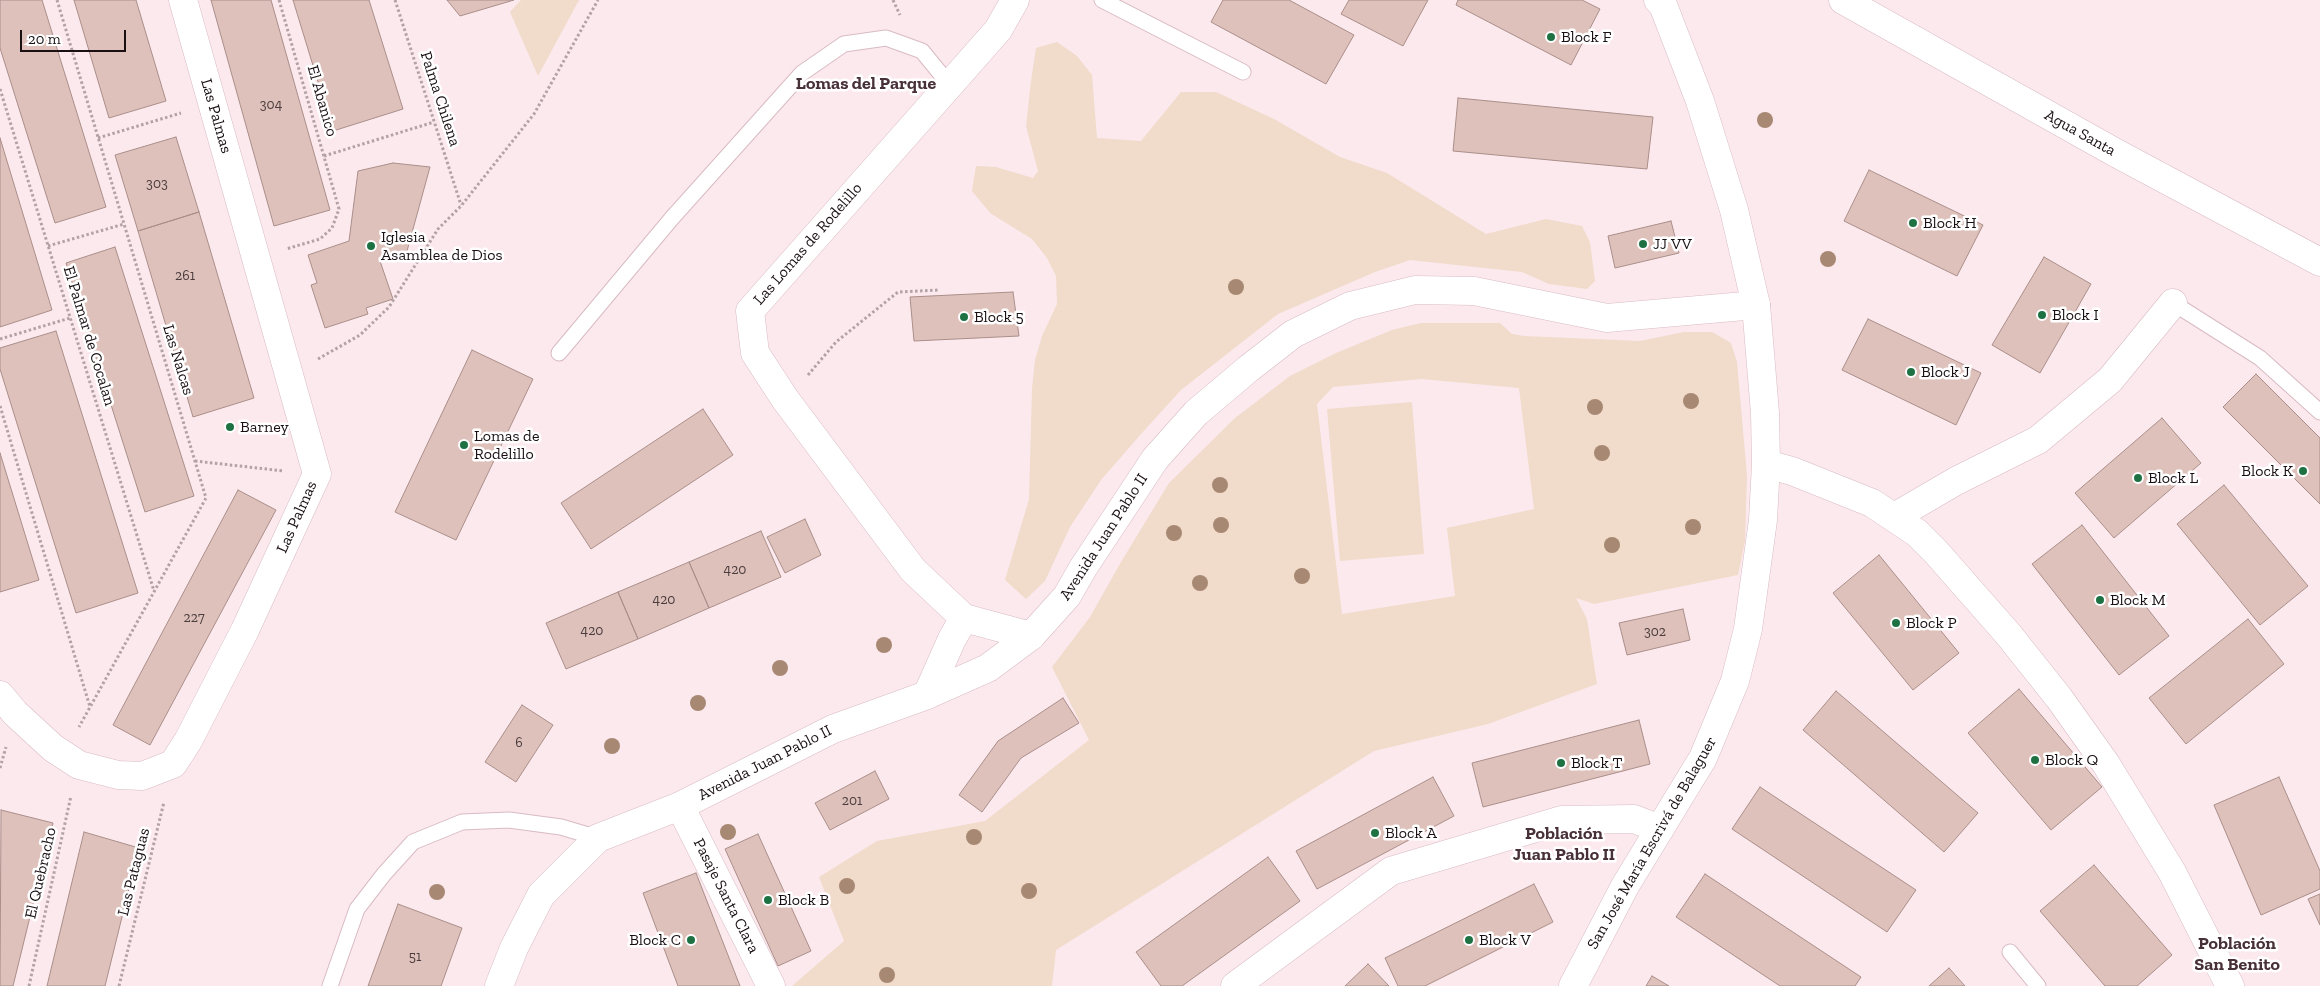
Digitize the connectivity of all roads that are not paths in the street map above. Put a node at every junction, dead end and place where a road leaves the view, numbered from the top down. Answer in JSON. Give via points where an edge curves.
{"nodes":[{"id":1,"x":183,"y":0,"type":"edge"},
{"id":2,"x":1015,"y":0,"type":"edge"},
{"id":3,"x":1102,"y":0,"type":"edge"},
{"id":4,"x":1658,"y":0,"type":"edge"},
{"id":5,"x":1843,"y":0,"type":"edge"},
{"id":6,"x":1243,"y":72,"type":"dead end"},
{"id":7,"x":949,"y":84,"type":"junction"},
{"id":8,"x":2320,"y":262,"type":"edge"},
{"id":9,"x":2173,"y":303,"type":"joint"},
{"id":10,"x":1756,"y":305,"type":"junction"},
{"id":11,"x":559,"y":353,"type":"dead end"},
{"id":12,"x":2320,"y":412,"type":"edge"},
{"id":13,"x":1766,"y":464,"type":"junction"},
{"id":14,"x":1896,"y":516,"type":"junction"},
{"id":15,"x":964,"y":618,"type":"junction"},
{"id":16,"x":1031,"y":636,"type":"junction"},
{"id":17,"x":0,"y":694,"type":"edge"},
{"id":18,"x":927,"y":695,"type":"junction"},
{"id":19,"x":680,"y":806,"type":"junction"},
{"id":20,"x":1660,"y":829,"type":"junction"},
{"id":21,"x":598,"y":838,"type":"junction"},
{"id":22,"x":2010,"y":952,"type":"dead end"},
{"id":23,"x":330,"y":986,"type":"edge"},
{"id":24,"x":499,"y":986,"type":"edge"},
{"id":25,"x":771,"y":986,"type":"edge"},
{"id":26,"x":1235,"y":986,"type":"edge"},
{"id":27,"x":1573,"y":986,"type":"edge"},
{"id":28,"x":2038,"y":986,"type":"edge"},
{"id":29,"x":2230,"y":986,"type":"edge"}],
"edges":[{"from":1,"to":17,"type":"street","name":"Las Palmas","via":[[317,474],[244,630],[173,764],[142,776],[118,775],[78,765],[53,748]]},
{"from":2,"to":7,"type":"street","name":"Las Lomas de Rodelillo","via":[[998,30]]},
{"from":3,"to":6,"type":"lane"},
{"from":4,"to":10,"type":"street","name":"San José María Escrivá de Balaguer","via":[[1663,5],[1711,138],[1734,210]]},
{"from":5,"to":8,"type":"street","name":"Agua Santa","via":[[2116,153]]},
{"from":7,"to":11,"type":"lane","via":[[922,51],[886,38],[844,44],[802,73],[672,218]]},
{"from":7,"to":15,"type":"street","name":"Las Lomas de Rodelillo","via":[[750,310],[755,353],[785,400],[913,570]]},
{"from":9,"to":12,"type":"lane","via":[[2260,358]]},
{"from":9,"to":14,"type":"street","via":[[2110,380],[2038,440]]},
{"from":10,"to":13,"type":"street","name":"San José María Escrivá de Balaguer"},
{"from":10,"to":16,"type":"street","name":"Avenida Juan Pablo II","via":[[1607,318],[1474,291],[1415,290],[1350,306],[1293,334],[1196,413],[1156,459],[1067,596]]},
{"from":13,"to":14,"type":"street","via":[[1847,492]]},
{"from":13,"to":20,"type":"street","name":"San José María Escrivá de Balaguer","via":[[1756,575],[1748,629],[1735,681],[1703,758]]},
{"from":14,"to":29,"type":"street","via":[[1936,552],[2008,634],[2106,764],[2172,872]]},
{"from":15,"to":16,"type":"street","name":"Las Lomas de Rodelillo"},
{"from":15,"to":18,"type":"street"},
{"from":16,"to":18,"type":"street","name":"Avenida Juan Pablo II","via":[[988,668]]},
{"from":18,"to":19,"type":"street","name":"Avenida Juan Pablo II","via":[[833,729]]},
{"from":19,"to":21,"type":"street","name":"Avenida Juan Pablo II"},
{"from":19,"to":25,"type":"street","name":"Pasaje Santa Clara"},
{"from":20,"to":26,"type":"street","via":[[1634,818],[1562,820],[1391,871]]},
{"from":20,"to":27,"type":"street","name":"San José María Escrivá de Balaguer","via":[[1625,886]]},
{"from":21,"to":23,"type":"lane","via":[[561,826],[509,820],[462,822],[413,842],[357,909]]},
{"from":21,"to":24,"type":"street","name":"Avenida Juan Pablo II","via":[[541,895]]},
{"from":22,"to":28,"type":"lane"}]}
